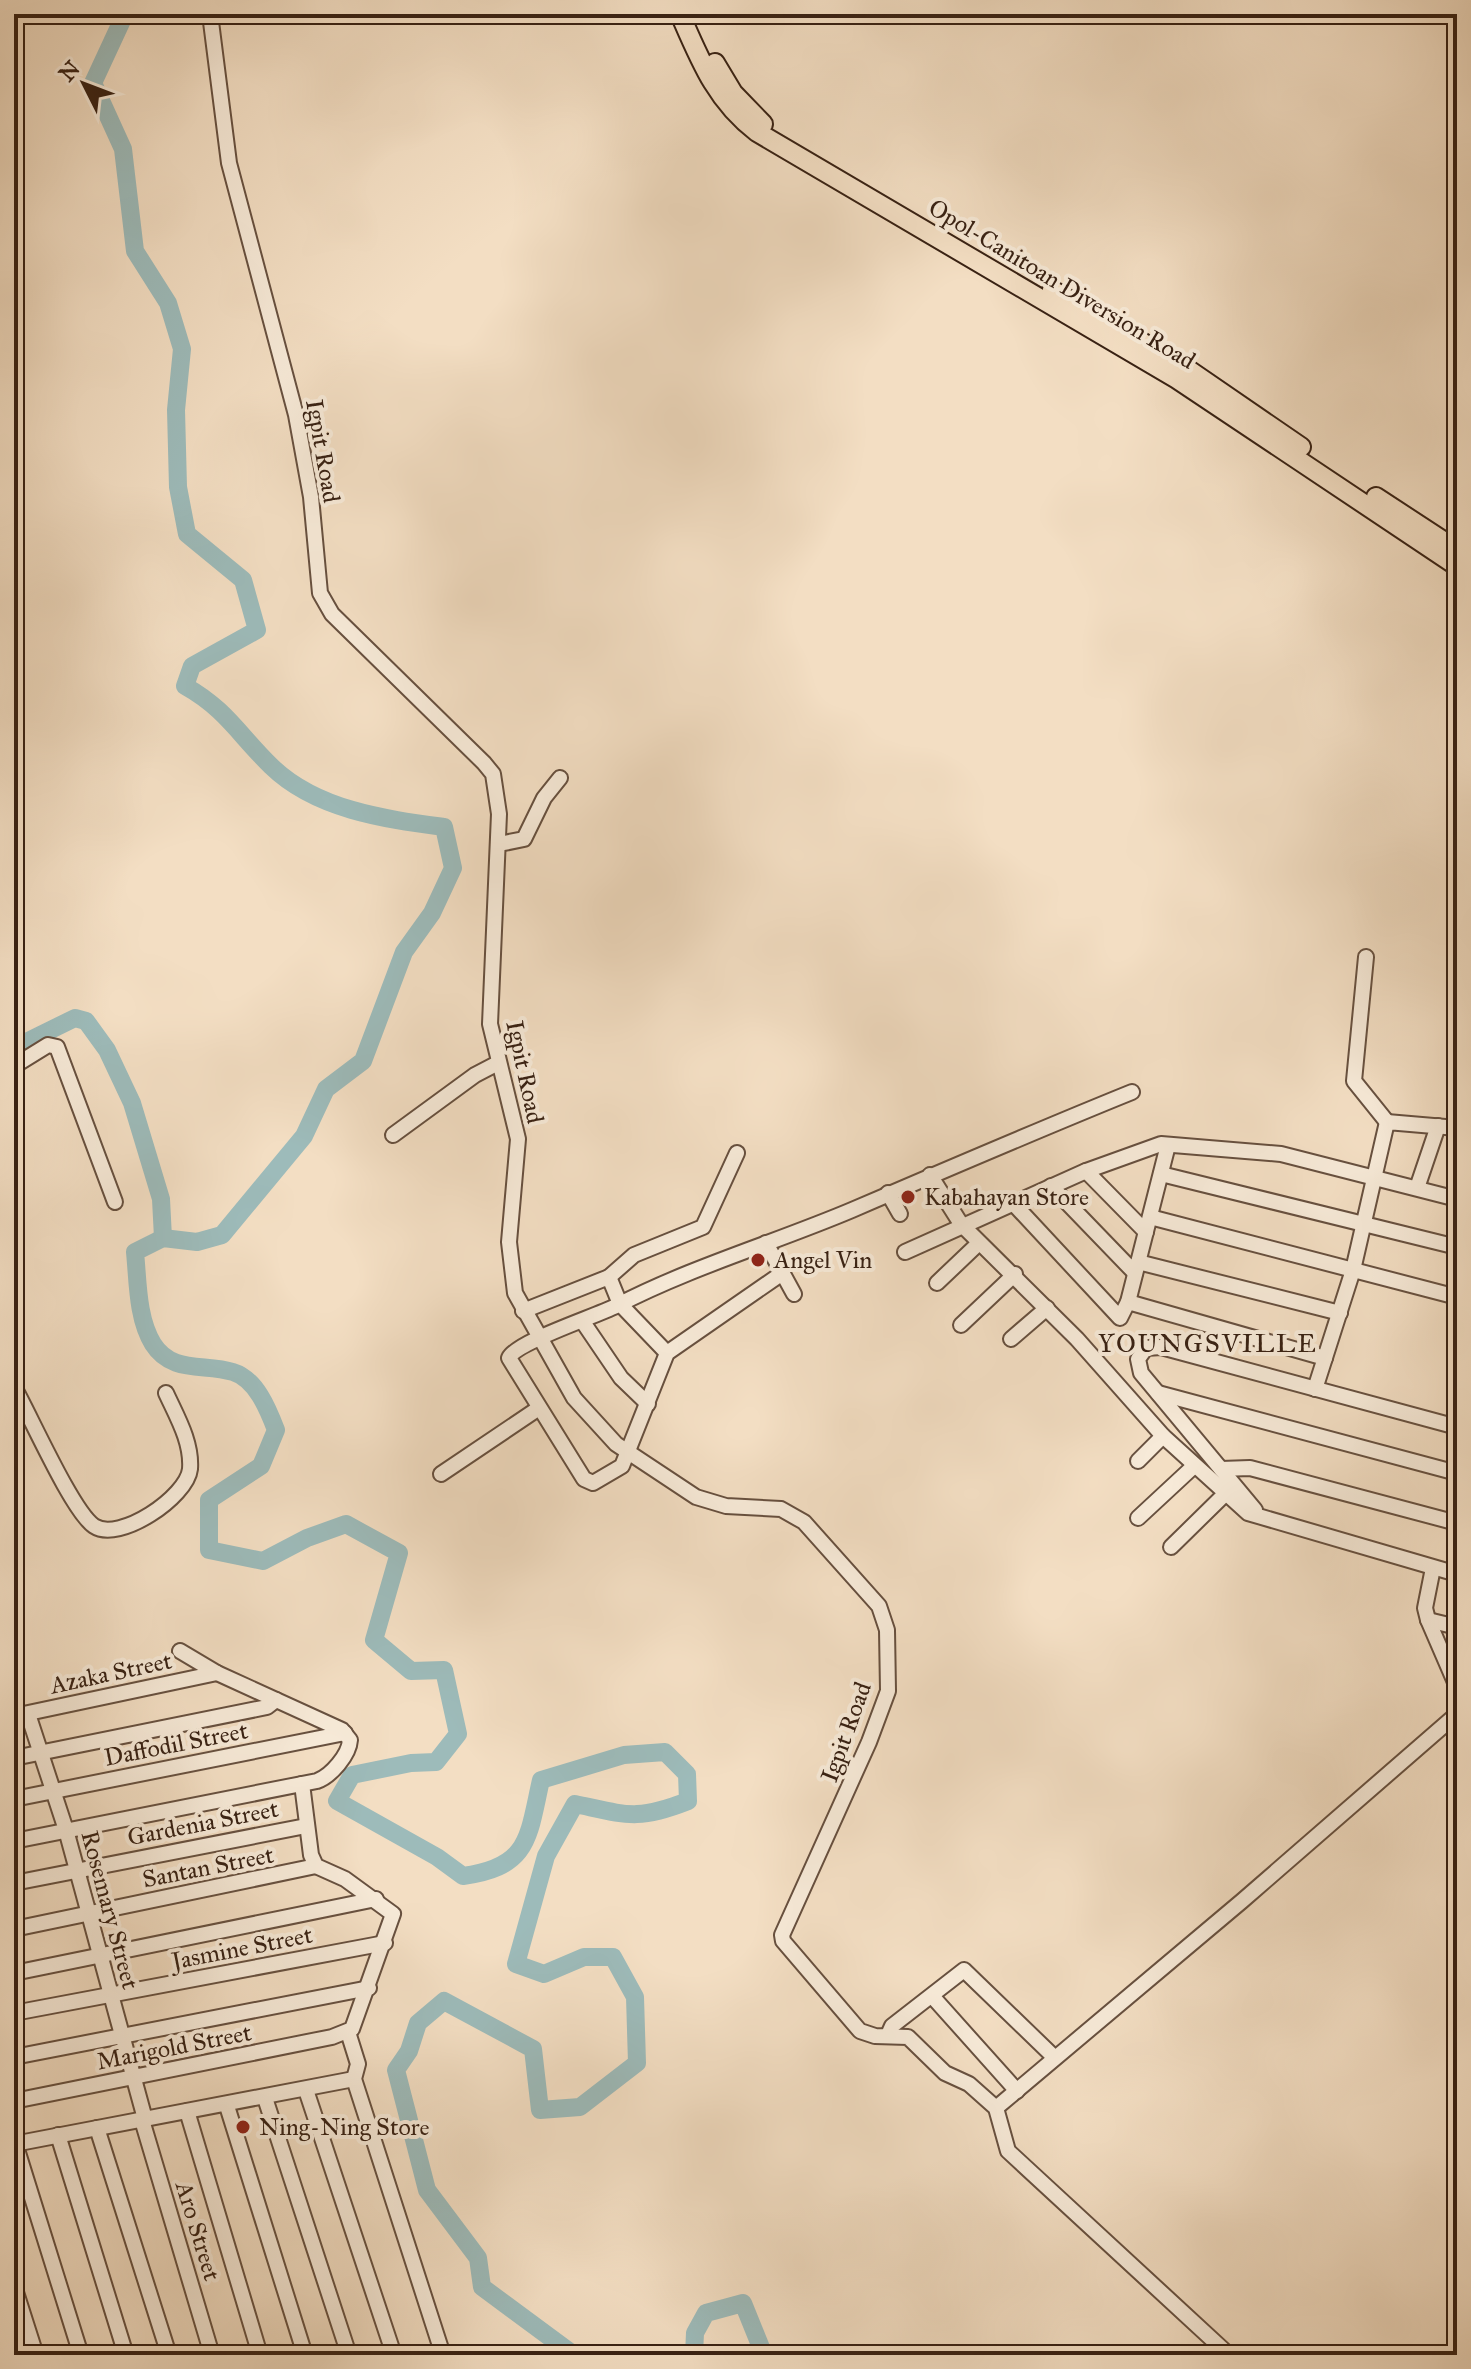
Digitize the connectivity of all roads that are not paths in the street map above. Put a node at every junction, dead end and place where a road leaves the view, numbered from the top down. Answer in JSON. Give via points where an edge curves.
{"nodes":[{"id":1,"x":680,"y":14,"type":"edge"},
{"id":2,"x":693,"y":14,"type":"edge"},
{"id":3,"x":212,"y":15,"type":"edge"},
{"id":4,"x":1457,"y":550,"type":"edge"},
{"id":5,"x":1457,"y":566,"type":"edge"},
{"id":6,"x":560,"y":778,"type":"dead end"},
{"id":7,"x":499,"y":844,"type":"junction"},
{"id":8,"x":1366,"y":957,"type":"dead end"},
{"id":9,"x":498,"y":1063,"type":"junction"},
{"id":10,"x":14,"y":1066,"type":"edge"},
{"id":11,"x":1132,"y":1092,"type":"dead end"},
{"id":12,"x":1387,"y":1122,"type":"junction"},
{"id":13,"x":1438,"y":1126,"type":"junction"},
{"id":14,"x":1457,"y":1128,"type":"edge"},
{"id":15,"x":393,"y":1135,"type":"dead end"},
{"id":16,"x":1168,"y":1145,"type":"junction"},
{"id":17,"x":737,"y":1153,"type":"dead end"},
{"id":18,"x":1086,"y":1171,"type":"junction"},
{"id":19,"x":1161,"y":1174,"type":"junction"},
{"id":20,"x":930,"y":1175,"type":"junction"},
{"id":21,"x":1374,"y":1177,"type":"junction"},
{"id":22,"x":1051,"y":1186,"type":"junction"},
{"id":23,"x":1417,"y":1188,"type":"junction"},
{"id":24,"x":888,"y":1193,"type":"junction"},
{"id":25,"x":1456,"y":1196,"type":"edge"},
{"id":26,"x":115,"y":1202,"type":"dead end"},
{"id":27,"x":1012,"y":1202,"type":"junction"},
{"id":28,"x":900,"y":1214,"type":"dead end"},
{"id":29,"x":1364,"y":1222,"type":"junction"},
{"id":30,"x":961,"y":1224,"type":"junction"},
{"id":31,"x":1148,"y":1225,"type":"junction"},
{"id":32,"x":766,"y":1243,"type":"junction"},
{"id":33,"x":979,"y":1243,"type":"junction"},
{"id":34,"x":1457,"y":1247,"type":"edge"},
{"id":35,"x":905,"y":1252,"type":"dead end"},
{"id":36,"x":1137,"y":1268,"type":"junction"},
{"id":37,"x":1353,"y":1270,"type":"junction"},
{"id":38,"x":781,"y":1274,"type":"junction"},
{"id":39,"x":1015,"y":1274,"type":"junction"},
{"id":40,"x":609,"y":1277,"type":"junction"},
{"id":41,"x":937,"y":1283,"type":"dead end"},
{"id":42,"x":794,"y":1294,"type":"dead end"},
{"id":43,"x":1457,"y":1297,"type":"edge"},
{"id":44,"x":1128,"y":1302,"type":"junction"},
{"id":45,"x":620,"y":1304,"type":"junction"},
{"id":46,"x":1047,"y":1308,"type":"junction"},
{"id":47,"x":523,"y":1311,"type":"junction"},
{"id":48,"x":1340,"y":1313,"type":"junction"},
{"id":49,"x":583,"y":1322,"type":"junction"},
{"id":50,"x":961,"y":1325,"type":"dead end"},
{"id":51,"x":541,"y":1335,"type":"junction"},
{"id":52,"x":1011,"y":1339,"type":"dead end"},
{"id":53,"x":667,"y":1353,"type":"junction"},
{"id":54,"x":1325,"y":1358,"type":"junction"},
{"id":55,"x":14,"y":1387,"type":"edge"},
{"id":56,"x":1315,"y":1389,"type":"junction"},
{"id":57,"x":166,"y":1393,"type":"dead end"},
{"id":58,"x":1158,"y":1393,"type":"junction"},
{"id":59,"x":648,"y":1404,"type":"junction"},
{"id":60,"x":539,"y":1408,"type":"junction"},
{"id":61,"x":1457,"y":1427,"type":"edge"},
{"id":62,"x":1163,"y":1436,"type":"junction"},
{"id":63,"x":628,"y":1453,"type":"junction"},
{"id":64,"x":1138,"y":1461,"type":"dead end"},
{"id":65,"x":1194,"y":1466,"type":"junction"},
{"id":66,"x":1221,"y":1469,"type":"junction"},
{"id":67,"x":1457,"y":1473,"type":"edge"},
{"id":68,"x":441,"y":1474,"type":"dead end"},
{"id":69,"x":1225,"y":1494,"type":"junction"},
{"id":70,"x":1138,"y":1518,"type":"dead end"},
{"id":71,"x":1262,"y":1519,"type":"junction"},
{"id":72,"x":1457,"y":1523,"type":"edge"},
{"id":73,"x":1171,"y":1547,"type":"dead end"},
{"id":74,"x":1433,"y":1568,"type":"junction"},
{"id":75,"x":1457,"y":1574,"type":"edge"},
{"id":76,"x":1428,"y":1620,"type":"junction"},
{"id":77,"x":1457,"y":1627,"type":"edge"},
{"id":78,"x":180,"y":1651,"type":"dead end"},
{"id":79,"x":1454,"y":1671,"type":"edge"},
{"id":80,"x":217,"y":1673,"type":"junction"},
{"id":81,"x":1457,"y":1687,"type":"edge"},
{"id":82,"x":276,"y":1700,"type":"junction"},
{"id":83,"x":21,"y":1715,"type":"edge"},
{"id":84,"x":1454,"y":1721,"type":"edge"},
{"id":85,"x":345,"y":1733,"type":"junction"},
{"id":86,"x":38,"y":1752,"type":"junction"},
{"id":87,"x":14,"y":1758,"type":"edge"},
{"id":88,"x":302,"y":1784,"type":"junction"},
{"id":89,"x":52,"y":1791,"type":"junction"},
{"id":90,"x":14,"y":1799,"type":"edge"},
{"id":91,"x":306,"y":1826,"type":"junction"},
{"id":92,"x":66,"y":1830,"type":"junction"},
{"id":93,"x":14,"y":1841,"type":"edge"},
{"id":94,"x":316,"y":1866,"type":"junction"},
{"id":95,"x":77,"y":1869,"type":"junction"},
{"id":96,"x":14,"y":1883,"type":"edge"},
{"id":97,"x":376,"y":1899,"type":"junction"},
{"id":98,"x":90,"y":1913,"type":"junction"},
{"id":99,"x":14,"y":1929,"type":"edge"},
{"id":100,"x":385,"y":1943,"type":"junction"},
{"id":101,"x":100,"y":1956,"type":"junction"},
{"id":102,"x":14,"y":1973,"type":"edge"},
{"id":103,"x":369,"y":1988,"type":"junction"},
{"id":104,"x":111,"y":1996,"type":"junction"},
{"id":105,"x":932,"y":1996,"type":"junction"},
{"id":106,"x":14,"y":2013,"type":"edge"},
{"id":107,"x":345,"y":2034,"type":"junction"},
{"id":108,"x":888,"y":2035,"type":"junction"},
{"id":109,"x":122,"y":2037,"type":"junction"},
{"id":110,"x":14,"y":2057,"type":"edge"},
{"id":111,"x":1054,"y":2057,"type":"junction"},
{"id":112,"x":133,"y":2078,"type":"junction"},
{"id":113,"x":354,"y":2079,"type":"junction"},
{"id":114,"x":306,"y":2090,"type":"junction"},
{"id":115,"x":1017,"y":2091,"type":"junction"},
{"id":116,"x":265,"y":2098,"type":"junction"},
{"id":117,"x":14,"y":2101,"type":"edge"},
{"id":118,"x":227,"y":2106,"type":"junction"},
{"id":119,"x":996,"y":2108,"type":"junction"},
{"id":120,"x":187,"y":2111,"type":"junction"},
{"id":121,"x":143,"y":2119,"type":"junction"},
{"id":122,"x":97,"y":2128,"type":"junction"},
{"id":123,"x":58,"y":2135,"type":"junction"},
{"id":124,"x":15,"y":2144,"type":"edge"},
{"id":125,"x":14,"y":2286,"type":"edge"},
{"id":126,"x":36,"y":2355,"type":"edge"},
{"id":127,"x":81,"y":2355,"type":"edge"},
{"id":128,"x":126,"y":2355,"type":"edge"},
{"id":129,"x":169,"y":2355,"type":"edge"},
{"id":130,"x":212,"y":2355,"type":"edge"},
{"id":131,"x":260,"y":2355,"type":"edge"},
{"id":132,"x":305,"y":2355,"type":"edge"},
{"id":133,"x":349,"y":2355,"type":"edge"},
{"id":134,"x":394,"y":2355,"type":"edge"},
{"id":135,"x":443,"y":2355,"type":"edge"},
{"id":136,"x":1229,"y":2355,"type":"edge"}],
"edges":[{"from":1,"to":5,"type":"main road","name":"Opol-Canitoan Diversion Road","via":[[715,90],[733,114],[757,132],[1177,379]]},
{"from":2,"to":4,"type":"main road","name":"Opol-Canitoan Diversion Road","via":[[723,79],[764,125],[1183,366]]},
{"from":3,"to":7,"type":"street","name":"Igpit Road","via":[[227,153],[296,415],[320,593],[332,614],[493,774]]},
{"from":6,"to":7,"type":"street","via":[[524,839]]},
{"from":7,"to":9,"type":"street","name":"Igpit Road","via":[[490,1001]]},
{"from":8,"to":12,"type":"street","via":[[1354,1081]]},
{"from":9,"to":15,"type":"street"},
{"from":9,"to":47,"type":"street","name":"Igpit Road","via":[[518,1139],[509,1242],[515,1293]]},
{"from":10,"to":26,"type":"street","via":[[48,1045],[57,1047]]},
{"from":11,"to":20,"type":"street"},
{"from":12,"to":13,"type":"street"},
{"from":12,"to":21,"type":"street"},
{"from":13,"to":14,"type":"street"},
{"from":13,"to":23,"type":"street"},
{"from":16,"to":18,"type":"street","via":[[1152,1145]]},
{"from":16,"to":19,"type":"street"},
{"from":16,"to":21,"type":"street","via":[[1281,1154]]},
{"from":17,"to":40,"type":"street","via":[[703,1227],[634,1255]]},
{"from":18,"to":22,"type":"street"},
{"from":18,"to":31,"type":"street"},
{"from":19,"to":29,"type":"street"},
{"from":19,"to":31,"type":"street"},
{"from":20,"to":24,"type":"street"},
{"from":20,"to":30,"type":"street"},
{"from":21,"to":23,"type":"street"},
{"from":21,"to":29,"type":"street"},
{"from":22,"to":27,"type":"street"},
{"from":22,"to":36,"type":"street"},
{"from":23,"to":25,"type":"street"},
{"from":24,"to":28,"type":"street"},
{"from":24,"to":32,"type":"street"},
{"from":27,"to":30,"type":"street"},
{"from":27,"to":44,"type":"street","via":[[1117,1317]]},
{"from":29,"to":34,"type":"street"},
{"from":29,"to":37,"type":"street"},
{"from":30,"to":33,"type":"street"},
{"from":30,"to":35,"type":"street"},
{"from":31,"to":36,"type":"street"},
{"from":31,"to":37,"type":"street"},
{"from":32,"to":38,"type":"street"},
{"from":32,"to":45,"type":"street"},
{"from":33,"to":39,"type":"street"},
{"from":33,"to":41,"type":"street"},
{"from":36,"to":44,"type":"street"},
{"from":36,"to":48,"type":"street"},
{"from":37,"to":43,"type":"street"},
{"from":37,"to":48,"type":"street"},
{"from":38,"to":42,"type":"street"},
{"from":38,"to":53,"type":"street"},
{"from":39,"to":46,"type":"street"},
{"from":39,"to":50,"type":"street"},
{"from":40,"to":45,"type":"street"},
{"from":40,"to":47,"type":"street"},
{"from":44,"to":54,"type":"street"},
{"from":45,"to":49,"type":"street"},
{"from":45,"to":53,"type":"street"},
{"from":46,"to":52,"type":"street"},
{"from":46,"to":62,"type":"street"},
{"from":47,"to":51,"type":"street","name":"Igpit Road"},
{"from":48,"to":54,"type":"street"},
{"from":49,"to":51,"type":"street"},
{"from":49,"to":59,"type":"street","via":[[621,1378]]},
{"from":51,"to":60,"type":"street","via":[[509,1358]]},
{"from":51,"to":63,"type":"street","name":"Igpit Road","via":[[574,1398]]},
{"from":53,"to":59,"type":"street"},
{"from":54,"to":56,"type":"street"},
{"from":55,"to":57,"type":"street","via":[[76,1504],[89,1523],[106,1530],[123,1529],[183,1488],[190,1471],[188,1441]]},
{"from":56,"to":58,"type":"street","via":[[1151,1347],[1141,1353],[1139,1366]]},
{"from":56,"to":61,"type":"street"},
{"from":58,"to":66,"type":"street"},
{"from":58,"to":67,"type":"street"},
{"from":59,"to":63,"type":"street"},
{"from":60,"to":63,"type":"street","via":[[587,1482],[618,1470]]},
{"from":60,"to":68,"type":"street"},
{"from":62,"to":64,"type":"street"},
{"from":62,"to":65,"type":"street"},
{"from":63,"to":108,"type":"street","name":"Igpit Road","via":[[696,1497],[792,1514],[879,1606],[887,1630],[888,1691],[782,1935],[855,2027],[868,2035]]},
{"from":65,"to":69,"type":"street"},
{"from":65,"to":70,"type":"street"},
{"from":66,"to":71,"type":"street"},
{"from":66,"to":72,"type":"street","via":[[1250,1468]]},
{"from":69,"to":71,"type":"street"},
{"from":69,"to":73,"type":"street"},
{"from":71,"to":74,"type":"street"},
{"from":74,"to":75,"type":"street"},
{"from":74,"to":76,"type":"street","via":[[1425,1608]]},
{"from":76,"to":77,"type":"street"},
{"from":76,"to":79,"type":"street"},
{"from":78,"to":80,"type":"street"},
{"from":79,"to":81,"type":"street"},
{"from":80,"to":82,"type":"street"},
{"from":80,"to":83,"type":"street","name":"Azaka Street"},
{"from":82,"to":85,"type":"street"},
{"from":82,"to":86,"type":"street","via":[[267,1707]]},
{"from":83,"to":86,"type":"street","name":"Rosemary Street"},
{"from":84,"to":111,"type":"street"},
{"from":85,"to":88,"type":"street","via":[[351,1744],[329,1775]]},
{"from":85,"to":89,"type":"street","name":"Daffodil Street"},
{"from":86,"to":87,"type":"street"},
{"from":86,"to":89,"type":"street","name":"Rosemary Street"},
{"from":88,"to":91,"type":"street"},
{"from":88,"to":92,"type":"street"},
{"from":89,"to":90,"type":"street","name":"Daffodil Street"},
{"from":89,"to":92,"type":"street","name":"Rosemary Street"},
{"from":91,"to":94,"type":"street"},
{"from":91,"to":95,"type":"street","name":"Gardenia Street"},
{"from":92,"to":93,"type":"street"},
{"from":92,"to":95,"type":"street","name":"Rosemary Street"},
{"from":94,"to":97,"type":"street"},
{"from":94,"to":98,"type":"street","name":"Santan Street"},
{"from":95,"to":96,"type":"street","name":"Gardenia Street"},
{"from":95,"to":98,"type":"street","name":"Rosemary Street"},
{"from":97,"to":100,"type":"street","via":[[393,1914]]},
{"from":97,"to":101,"type":"street"},
{"from":98,"to":99,"type":"street","name":"Santan Street"},
{"from":98,"to":101,"type":"street","name":"Rosemary Street"},
{"from":100,"to":103,"type":"street"},
{"from":100,"to":104,"type":"street","name":"Jasmine Street"},
{"from":101,"to":102,"type":"street"},
{"from":101,"to":104,"type":"street","name":"Rosemary Street"},
{"from":103,"to":107,"type":"street","via":[[356,2024]]},
{"from":103,"to":109,"type":"street"},
{"from":104,"to":106,"type":"street","name":"Jasmine Street"},
{"from":104,"to":109,"type":"street","name":"Rosemary Street"},
{"from":105,"to":108,"type":"street","via":[[892,2026]]},
{"from":105,"to":111,"type":"street","via":[[959,1972],[967,1972]]},
{"from":105,"to":115,"type":"street"},
{"from":107,"to":112,"type":"street","name":"Marigold Street"},
{"from":107,"to":113,"type":"street","via":[[358,2064]]},
{"from":108,"to":119,"type":"street","via":[[908,2037],[945,2073],[969,2084]]},
{"from":109,"to":110,"type":"street"},
{"from":109,"to":112,"type":"street","name":"Rosemary Street"},
{"from":111,"to":115,"type":"street"},
{"from":112,"to":117,"type":"street","name":"Marigold Street"},
{"from":112,"to":121,"type":"street","name":"Rosemary Street"},
{"from":113,"to":114,"type":"street"},
{"from":113,"to":135,"type":"street"},
{"from":114,"to":116,"type":"street"},
{"from":114,"to":134,"type":"street"},
{"from":115,"to":119,"type":"street"},
{"from":116,"to":118,"type":"street"},
{"from":116,"to":133,"type":"street"},
{"from":118,"to":120,"type":"street"},
{"from":118,"to":132,"type":"street"},
{"from":119,"to":136,"type":"street","via":[[1008,2151]]},
{"from":120,"to":121,"type":"street"},
{"from":120,"to":131,"type":"street"},
{"from":121,"to":122,"type":"street"},
{"from":121,"to":130,"type":"street","name":"Aro Street"},
{"from":122,"to":123,"type":"street"},
{"from":122,"to":129,"type":"street"},
{"from":123,"to":124,"type":"street"},
{"from":123,"to":128,"type":"street"},
{"from":124,"to":127,"type":"street"},
{"from":125,"to":126,"type":"street"}]}
